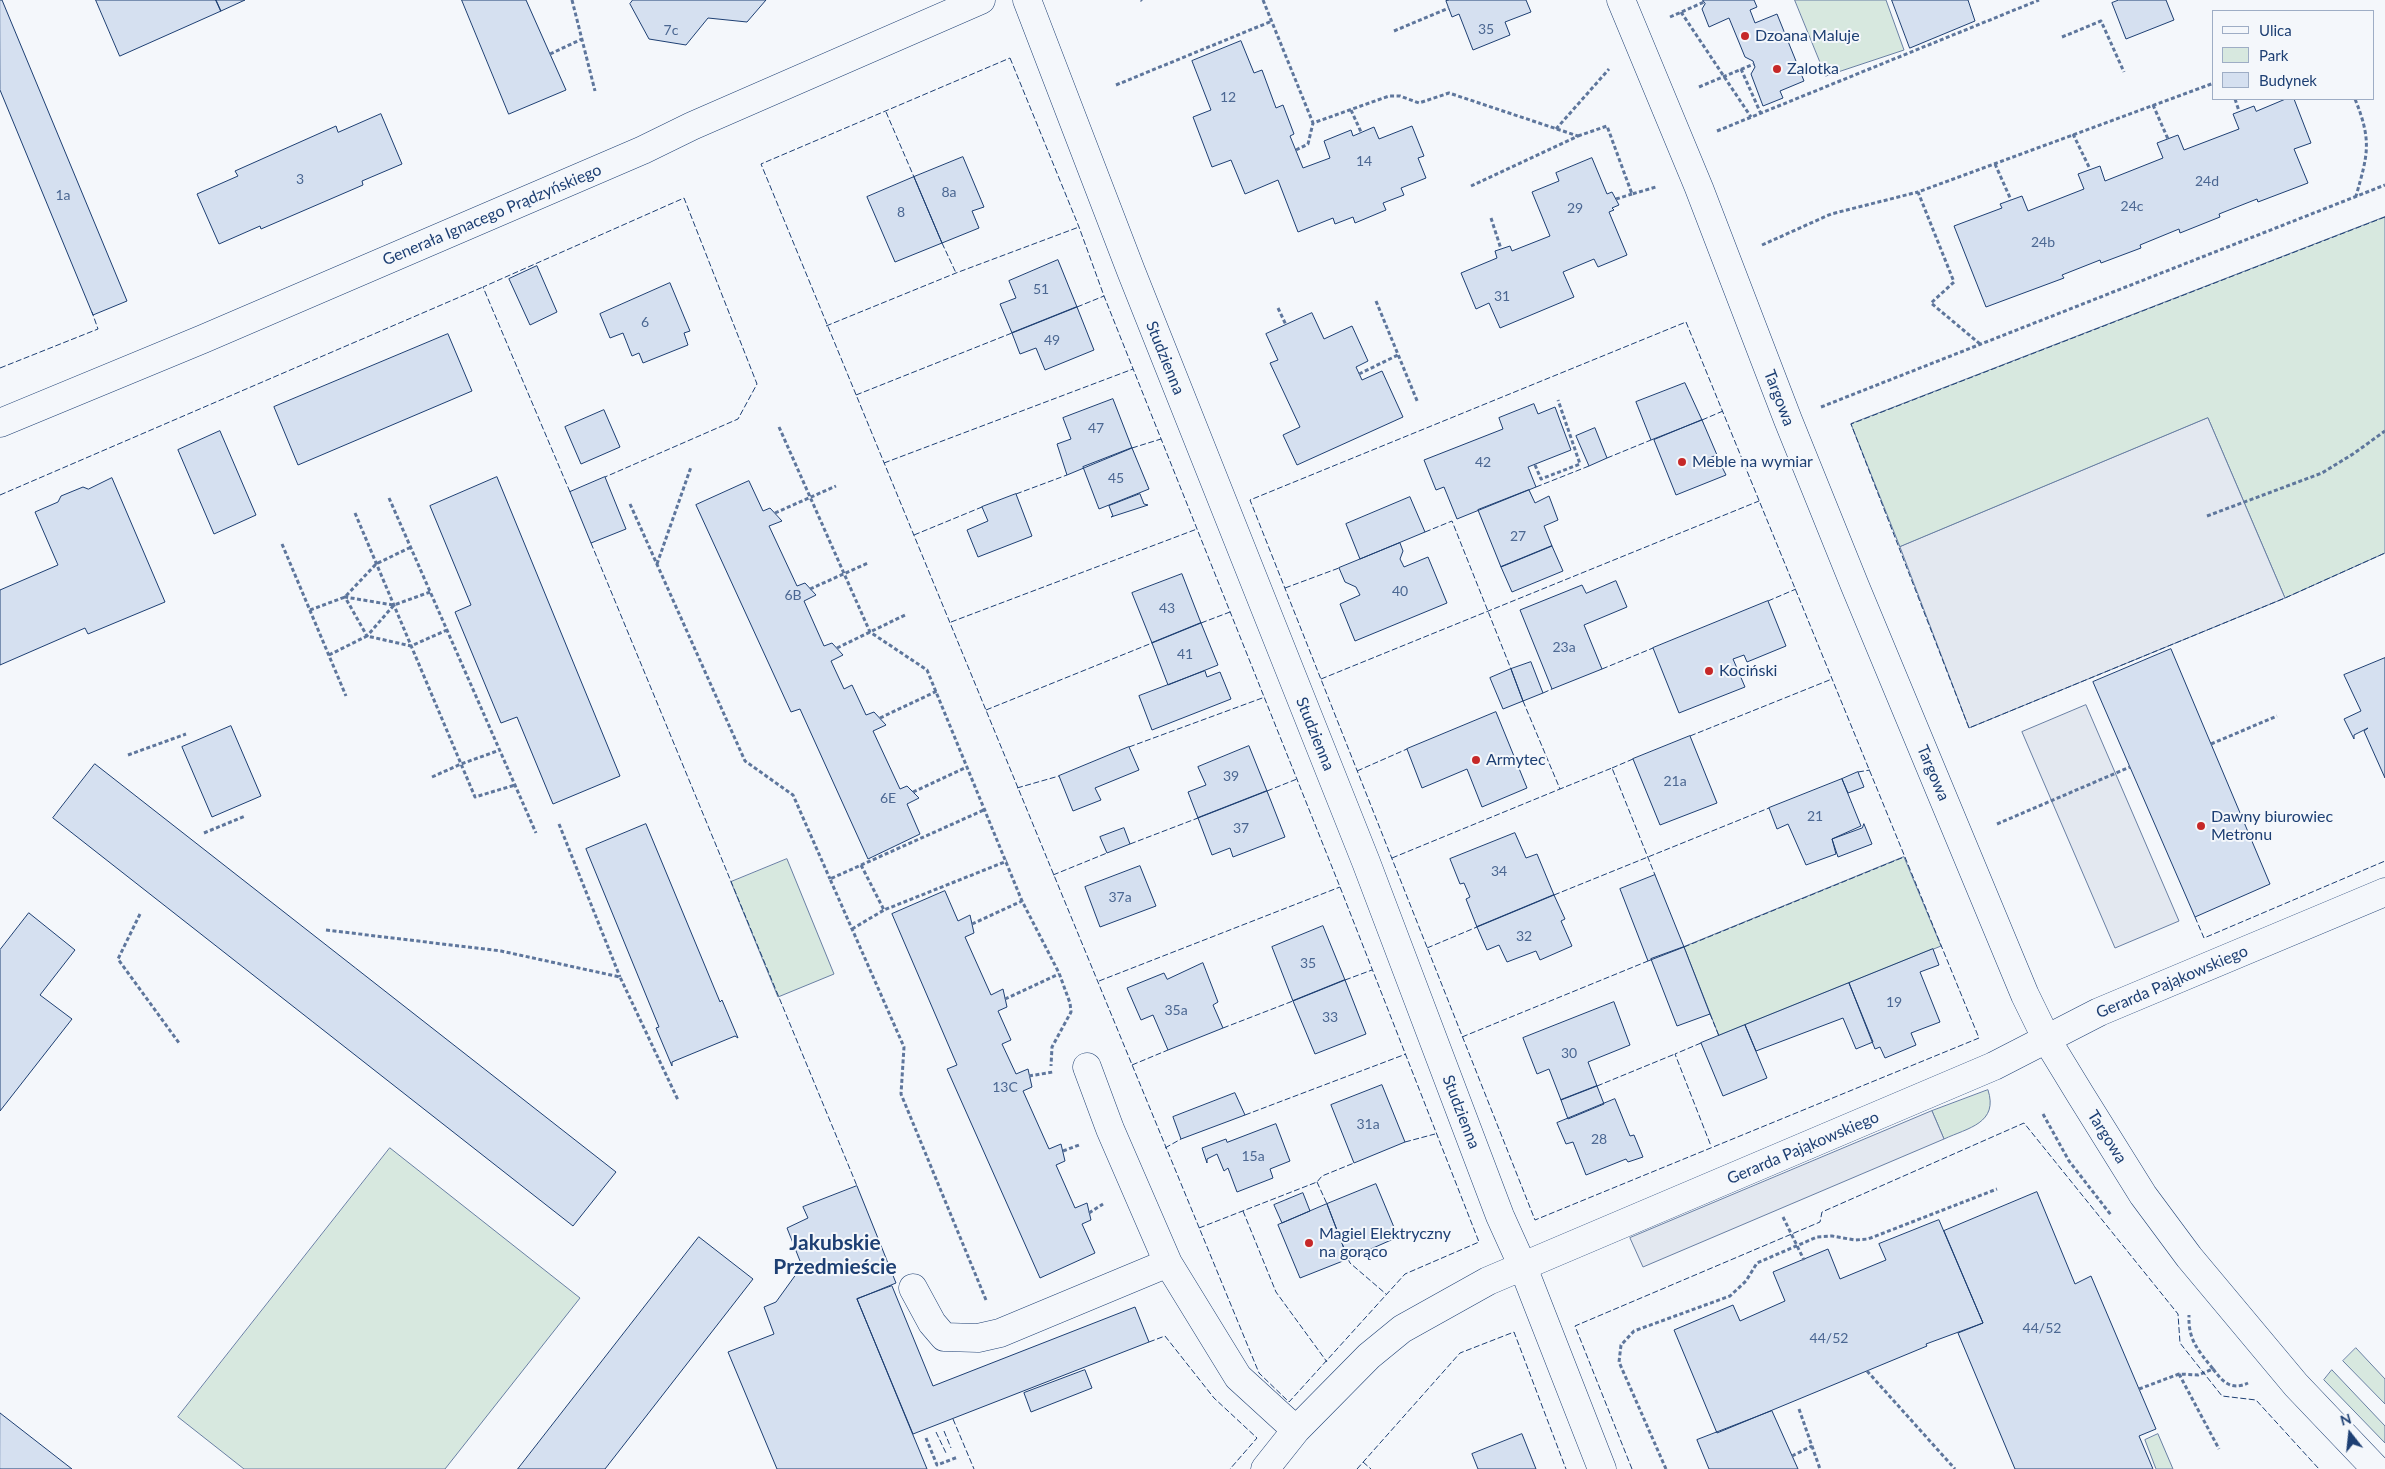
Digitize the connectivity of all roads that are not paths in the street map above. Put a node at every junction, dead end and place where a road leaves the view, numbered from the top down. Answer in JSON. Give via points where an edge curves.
{"nodes":[{"id":1,"x":981,"y":0,"type":"edge"},
{"id":2,"x":1027,"y":0,"type":"edge"},
{"id":3,"x":1621,"y":0,"type":"edge"},
{"id":4,"x":0,"y":423,"type":"edge"},
{"id":5,"x":2385,"y":892,"type":"edge"},
{"id":6,"x":2047,"y":1040,"type":"junction"},
{"id":7,"x":1087,"y":1067,"type":"dead end"},
{"id":8,"x":1168,"y":1263,"type":"junction"},
{"id":9,"x":1523,"y":1267,"type":"junction"},
{"id":10,"x":913,"y":1288,"type":"dead end"},
{"id":11,"x":1296,"y":1430,"type":"junction"},
{"id":12,"x":1265,"y":1469,"type":"edge"},
{"id":13,"x":1602,"y":1469,"type":"edge"},
{"id":14,"x":2376,"y":1469,"type":"edge"}],
"edges":[{"from":1,"to":4,"type":"street","name":"Generała Ignacego Prądzyńskiego","via":[[643,150]]},
{"from":2,"to":9,"type":"street","name":"Studzienna","via":[[1366,862],[1500,1216]]},
{"from":3,"to":6,"type":"street","name":"Targowa","via":[[1706,205],[1788,420],[2025,995]]},
{"from":5,"to":6,"type":"street","name":"Gerarda Pająkowskiego","via":[[2099,1012]]},
{"from":6,"to":9,"type":"street","name":"Gerarda Pająkowskiego","via":[[1994,1066]]},
{"from":6,"to":14,"type":"street","name":"Targowa","via":[[2143,1194],[2189,1257],[2296,1385]]},
{"from":7,"to":8,"type":"street"},
{"from":8,"to":10,"type":"street","via":[[1000,1333],[978,1338],[944,1337],[932,1323]]},
{"from":8,"to":11,"type":"street","via":[[1238,1377]]},
{"from":9,"to":11,"type":"street","name":"Gerarda Pająkowskiego","via":[[1488,1281],[1402,1329],[1369,1356]]},
{"from":9,"to":13,"type":"street","name":"Studzienna"},
{"from":11,"to":12,"type":"street","name":"Gerarda Pająkowskiego"}]}
